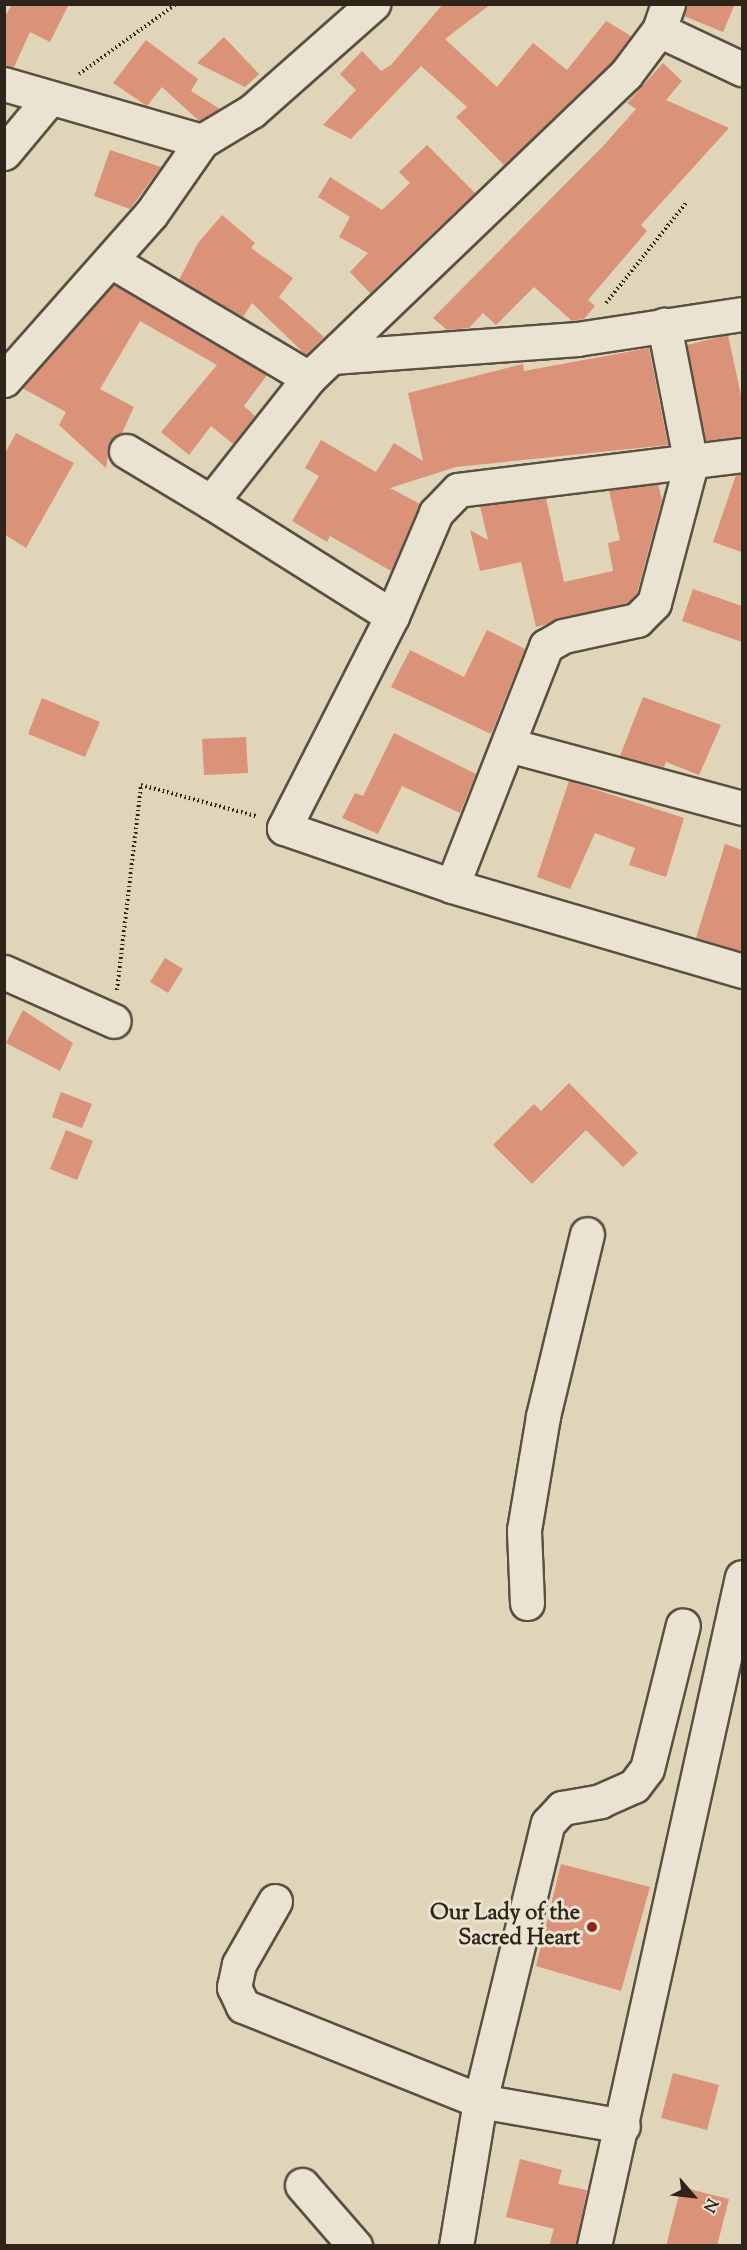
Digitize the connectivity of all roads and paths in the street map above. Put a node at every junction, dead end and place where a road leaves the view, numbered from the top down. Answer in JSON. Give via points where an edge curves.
{"nodes":[{"id":1,"x":176,"y":4,"type":"edge"},
{"id":2,"x":373,"y":4,"type":"edge"},
{"id":3,"x":664,"y":17,"type":"edge"},
{"id":4,"x":742,"y":69,"type":"edge"},
{"id":5,"x":4,"y":84,"type":"edge"},
{"id":6,"x":50,"y":98,"type":"junction"},
{"id":7,"x":202,"y":141,"type":"junction"},
{"id":8,"x":4,"y":153,"type":"edge"},
{"id":9,"x":686,"y":203,"type":"dead end"},
{"id":10,"x":111,"y":261,"type":"junction"},
{"id":11,"x":742,"y":314,"type":"edge"},
{"id":12,"x":664,"y":325,"type":"junction"},
{"id":13,"x":577,"y":339,"type":"junction"},
{"id":14,"x":320,"y":368,"type":"junction"},
{"id":15,"x":4,"y":380,"type":"edge"},
{"id":16,"x":126,"y":451,"type":"dead end"},
{"id":17,"x":742,"y":455,"type":"edge"},
{"id":18,"x":692,"y":464,"type":"junction"},
{"id":19,"x":211,"y":502,"type":"junction"},
{"id":20,"x":392,"y":616,"type":"junction"},
{"id":21,"x":510,"y":745,"type":"junction"},
{"id":22,"x":742,"y":808,"type":"edge"},
{"id":23,"x":284,"y":828,"type":"junction"},
{"id":24,"x":452,"y":886,"type":"junction"},
{"id":25,"x":742,"y":971,"type":"edge"},
{"id":26,"x":4,"y":972,"type":"edge"},
{"id":27,"x":114,"y":1021,"type":"joint"},
{"id":28,"x":587,"y":1234,"type":"dead end"},
{"id":29,"x":742,"y":1576,"type":"edge"},
{"id":30,"x":527,"y":1603,"type":"dead end"},
{"id":31,"x":683,"y":1625,"type":"dead end"},
{"id":32,"x":735,"y":1633,"type":"edge"},
{"id":33,"x":275,"y":1901,"type":"dead end"},
{"id":34,"x":480,"y":2101,"type":"junction"},
{"id":35,"x":623,"y":2126,"type":"junction"},
{"id":36,"x":302,"y":2185,"type":"dead end"},
{"id":37,"x":355,"y":2246,"type":"edge"},
{"id":38,"x":456,"y":2246,"type":"edge"},
{"id":39,"x":594,"y":2246,"type":"edge"}],
"edges":[{"from":1,"to":6,"type":"path"},
{"from":2,"to":7,"type":"street","via":[[252,111]]},
{"from":3,"to":4,"type":"street"},
{"from":3,"to":14,"type":"street","via":[[626,74]]},
{"from":5,"to":6,"type":"street"},
{"from":6,"to":7,"type":"street"},
{"from":6,"to":8,"type":"street"},
{"from":7,"to":10,"type":"street"},
{"from":9,"to":13,"type":"path"},
{"from":10,"to":14,"type":"street"},
{"from":10,"to":15,"type":"street"},
{"from":11,"to":12,"type":"street"},
{"from":12,"to":13,"type":"street"},
{"from":12,"to":18,"type":"street"},
{"from":13,"to":14,"type":"street"},
{"from":14,"to":19,"type":"street"},
{"from":16,"to":19,"type":"street"},
{"from":17,"to":18,"type":"street"},
{"from":18,"to":20,"type":"street","via":[[475,484],[458,490],[436,513]]},
{"from":18,"to":21,"type":"street","via":[[651,609],[637,620],[563,636],[546,646]]},
{"from":19,"to":20,"type":"street"},
{"from":20,"to":23,"type":"street"},
{"from":21,"to":22,"type":"street"},
{"from":21,"to":24,"type":"street"},
{"from":23,"to":24,"type":"street"},
{"from":23,"to":27,"type":"path","via":[[141,785]]},
{"from":24,"to":25,"type":"street"},
{"from":26,"to":27,"type":"street"},
{"from":28,"to":30,"type":"street","via":[[543,1416],[524,1530]]},
{"from":29,"to":32,"type":"street"},
{"from":31,"to":34,"type":"street","via":[[646,1769],[634,1786],[600,1801],[562,1808],[548,1823]]},
{"from":32,"to":35,"type":"street"},
{"from":33,"to":34,"type":"street","via":[[239,1964],[234,1987],[238,2002]]},
{"from":34,"to":35,"type":"street"},
{"from":34,"to":38,"type":"street"},
{"from":35,"to":39,"type":"street"},
{"from":36,"to":37,"type":"street"}]}
